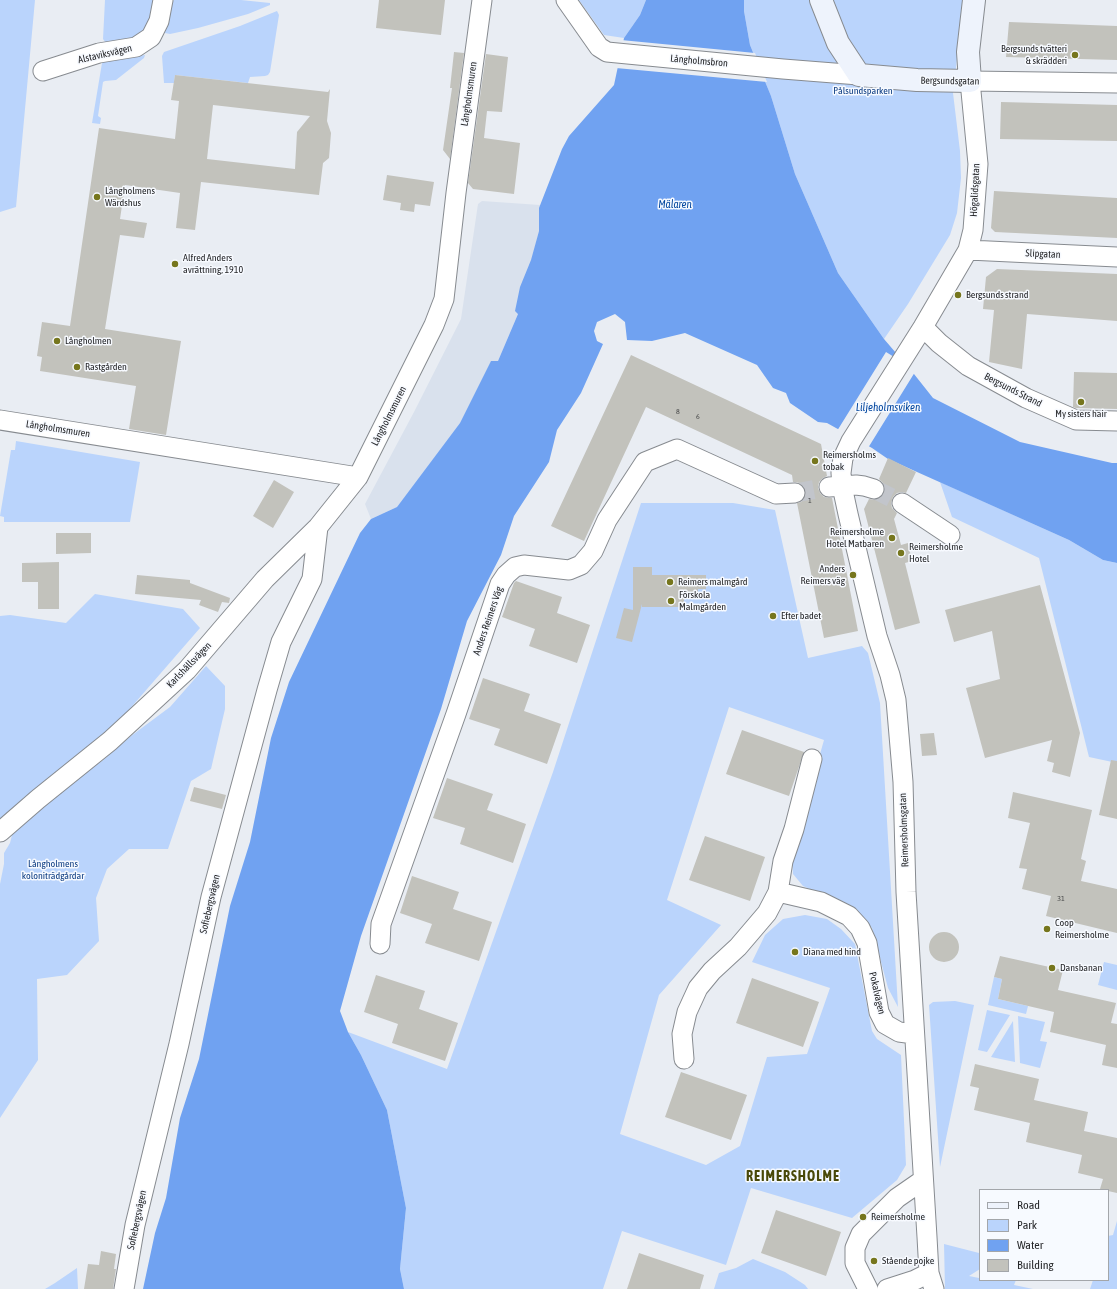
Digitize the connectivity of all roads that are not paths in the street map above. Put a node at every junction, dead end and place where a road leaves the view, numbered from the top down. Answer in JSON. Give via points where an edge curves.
{"nodes":[{"id":1,"x":163,"y":0,"type":"edge"},
{"id":2,"x":482,"y":0,"type":"edge"},
{"id":3,"x":566,"y":0,"type":"edge"},
{"id":4,"x":821,"y":0,"type":"edge"},
{"id":5,"x":974,"y":0,"type":"edge"},
{"id":6,"x":783,"y":69,"type":"joint"},
{"id":7,"x":43,"y":71,"type":"dead end"},
{"id":8,"x":859,"y":75,"type":"junction"},
{"id":9,"x":970,"y":81,"type":"junction"},
{"id":10,"x":1117,"y":84,"type":"edge"},
{"id":11,"x":968,"y":250,"type":"junction"},
{"id":12,"x":1117,"y":258,"type":"edge"},
{"id":13,"x":923,"y":327,"type":"junction"},
{"id":14,"x":0,"y":420,"type":"edge"},
{"id":15,"x":1117,"y":421,"type":"edge"},
{"id":16,"x":851,"y":441,"type":"joint"},
{"id":17,"x":358,"y":477,"type":"junction"},
{"id":18,"x":836,"y":486,"type":"junction"},
{"id":19,"x":874,"y":489,"type":"tunnel mouth"},
{"id":20,"x":795,"y":493,"type":"tunnel mouth"},
{"id":21,"x":902,"y":502,"type":"tunnel mouth"},
{"id":22,"x":318,"y":527,"type":"junction"},
{"id":23,"x":950,"y":536,"type":"dead end"},
{"id":24,"x":812,"y":759,"type":"dead end"},
{"id":25,"x":0,"y":832,"type":"edge"},
{"id":26,"x":778,"y":892,"type":"junction"},
{"id":27,"x":380,"y":944,"type":"dead end"},
{"id":28,"x":914,"y":1034,"type":"junction"},
{"id":29,"x":684,"y":1059,"type":"dead end"},
{"id":30,"x":923,"y":1180,"type":"junction"},
{"id":31,"x":931,"y":1281,"type":"edge"},
{"id":32,"x":124,"y":1289,"type":"edge"},
{"id":33,"x":868,"y":1289,"type":"edge"},
{"id":34,"x":887,"y":1289,"type":"edge"}],
"edges":[{"from":1,"to":7,"type":"street","name":"Alstaviksvägen","via":[[159,21],[150,37],[136,47],[99,53]]},
{"from":2,"to":17,"type":"street","name":"Långholmsmuren","via":[[444,299],[434,325]]},
{"from":3,"to":6,"type":"street","name":"Långholmsbron","via":[[599,47],[607,52]]},
{"from":4,"to":8,"type":"street","via":[[838,43]]},
{"from":5,"to":9,"type":"street","name":"Högalidsgatan","via":[[968,52]]},
{"from":6,"to":8,"type":"street","name":"Bergsundsgatan"},
{"from":8,"to":9,"type":"street","name":"Bergsundsgatan"},
{"from":9,"to":10,"type":"street","name":"Bergsundsgatan"},
{"from":9,"to":11,"type":"street","name":"Högalidsgatan","via":[[978,164],[973,230]]},
{"from":11,"to":12,"type":"street","name":"Slipgatan"},
{"from":11,"to":13,"type":"street","name":"Högalidsgatan"},
{"from":13,"to":15,"type":"street","name":"Bergsunds Strand","via":[[968,366],[1026,398],[1076,420]]},
{"from":13,"to":16,"type":"street","name":"Högalidsgatan"},
{"from":14,"to":17,"type":"street","name":"Långholmsmuren"},
{"from":16,"to":18,"type":"street","name":"Reimersholmsgatan","via":[[843,458]]},
{"from":17,"to":22,"type":"street","name":"Karlshällsvägen"},
{"from":18,"to":19,"type":"street","via":[[864,486]]},
{"from":18,"to":28,"type":"street","name":"Reimersholmsgatan","via":[[896,700],[903,782]]},
{"from":20,"to":27,"type":"street","name":"Anders Reimers Väg","via":[[776,494],[677,449],[645,462],[607,520],[593,551],[581,565],[569,570],[524,565],[515,567],[506,575],[500,584],[381,924]]},
{"from":21,"to":23,"type":"street"},
{"from":22,"to":25,"type":"street","name":"Karlshällsvägen","via":[[265,579],[187,670],[110,741]]},
{"from":22,"to":32,"type":"street","name":"Sofiebergsvägen","via":[[312,579],[281,642],[211,897],[179,1044],[135,1225]]},
{"from":24,"to":26,"type":"street","via":[[783,861]]},
{"from":26,"to":28,"type":"street","name":"Pokalvägen","via":[[821,902],[849,916],[860,928],[867,943],[879,1012],[886,1024],[899,1032]]},
{"from":26,"to":29,"type":"street","via":[[768,913],[698,988],[687,1012],[682,1034]]},
{"from":28,"to":30,"type":"street","name":"Reimersholmsgatan"},
{"from":30,"to":31,"type":"street","name":"Reimersholmsgatan"},
{"from":30,"to":33,"type":"street","via":[[897,1198],[861,1234],[855,1248],[855,1264]]},
{"from":31,"to":34,"type":"street","via":[[915,1280]]}]}
